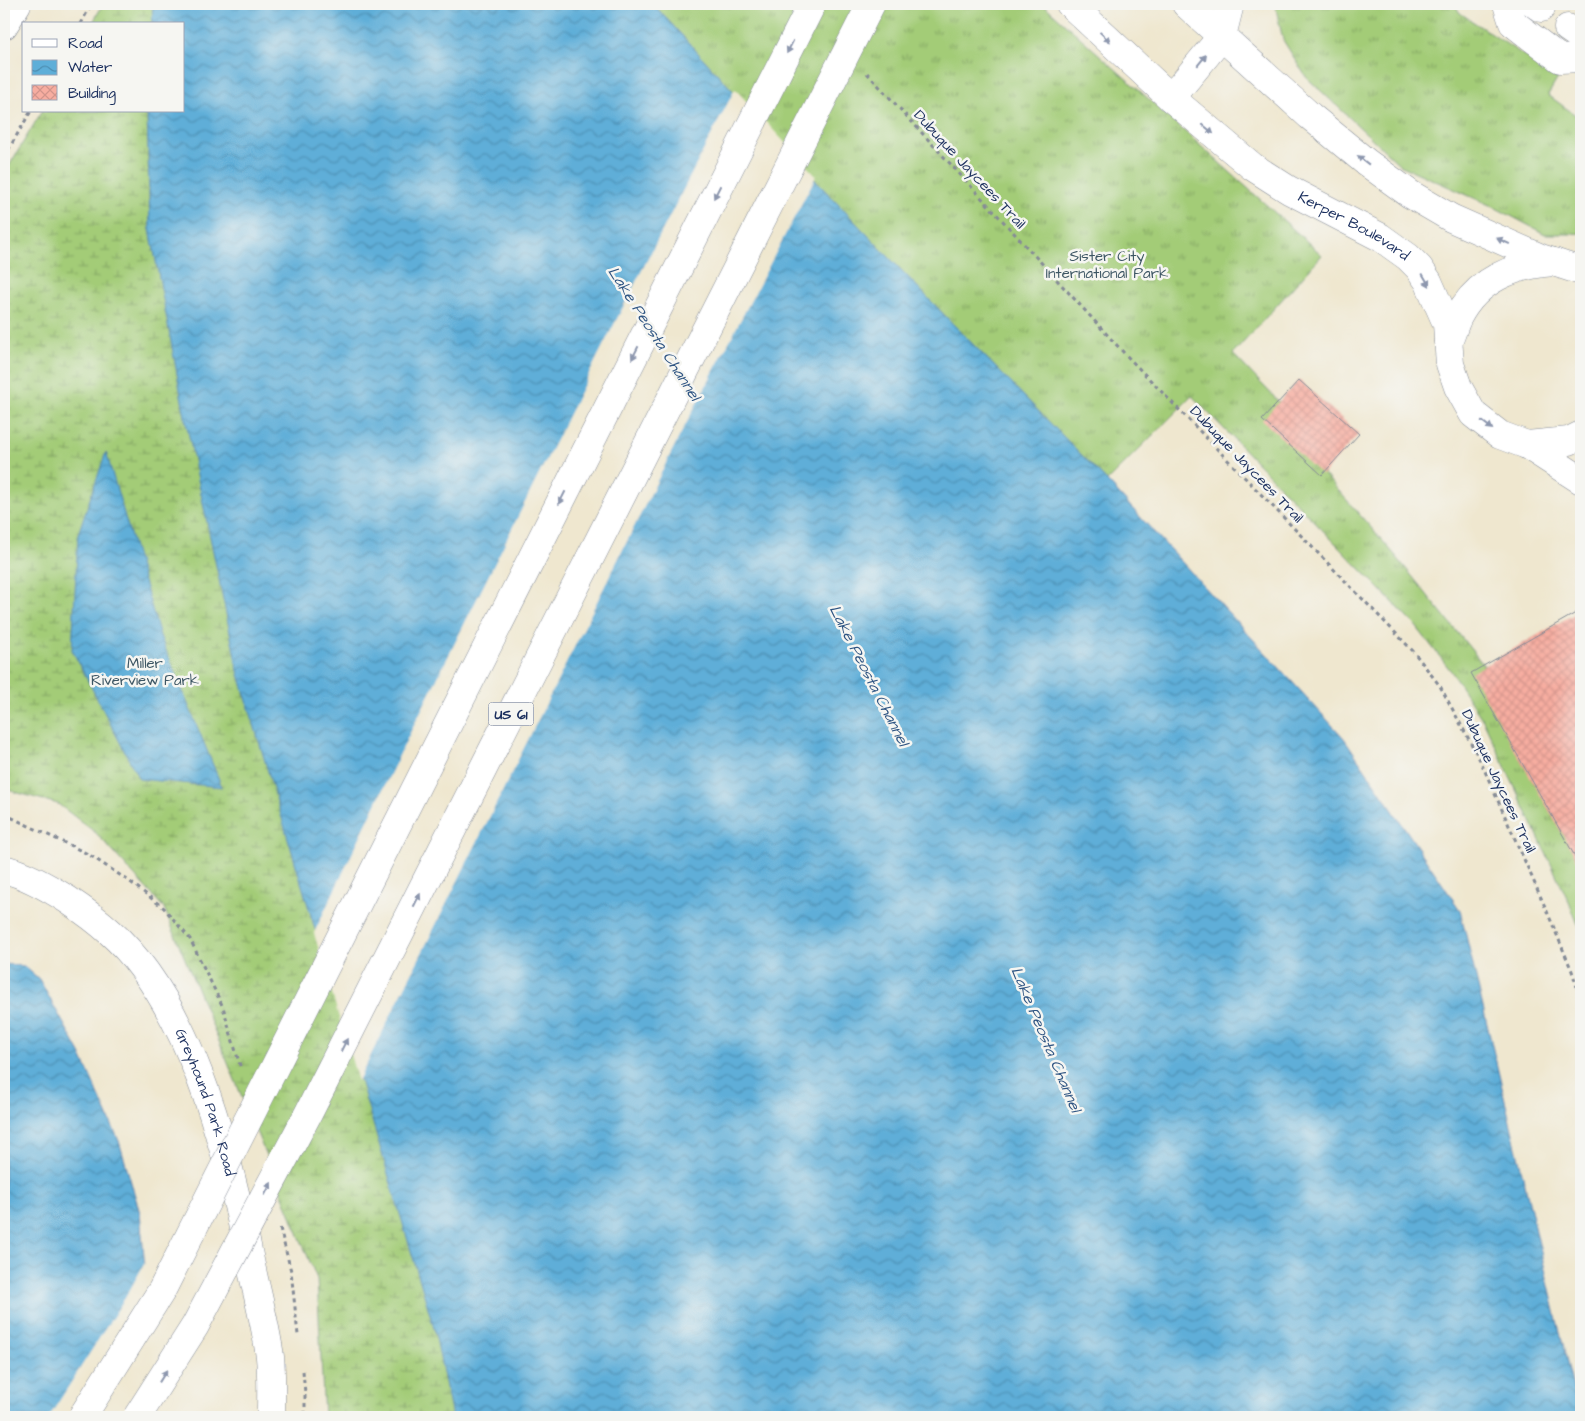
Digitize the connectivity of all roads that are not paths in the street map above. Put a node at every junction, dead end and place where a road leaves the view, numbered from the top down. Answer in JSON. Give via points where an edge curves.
{"nodes":[{"id":1,"x":18,"y":4,"type":"edge"},
{"id":2,"x":812,"y":4,"type":"edge"},
{"id":3,"x":871,"y":4,"type":"edge"},
{"id":4,"x":1070,"y":4,"type":"edge"},
{"id":5,"x":1186,"y":4,"type":"edge"},
{"id":6,"x":1230,"y":4,"type":"edge"},
{"id":7,"x":1507,"y":4,"type":"edge"},
{"id":8,"x":4,"y":25,"type":"edge"},
{"id":9,"x":1222,"y":36,"type":"junction"},
{"id":10,"x":1581,"y":58,"type":"edge"},
{"id":11,"x":1171,"y":98,"type":"junction"},
{"id":12,"x":1574,"y":267,"type":"edge"},
{"id":13,"x":1448,"y":342,"type":"junction"},
{"id":14,"x":1581,"y":435,"type":"edge"},
{"id":15,"x":1527,"y":445,"type":"junction"},
{"id":16,"x":1581,"y":480,"type":"edge"},
{"id":17,"x":4,"y":869,"type":"edge"},
{"id":18,"x":82,"y":1417,"type":"edge"},
{"id":19,"x":137,"y":1417,"type":"edge"},
{"id":20,"x":271,"y":1417,"type":"edge"}],
"edges":[{"from":1,"to":8,"type":"main road"},
{"from":2,"to":18,"type":"main road","one_way":true,"bridge":true,"via":[[162,1290]]},
{"from":19,"to":3,"type":"main road","number":"US 61","one_way":true,"bridge":true,"via":[[195,1326],[308,1114]]},
{"from":4,"to":11,"type":"main road","name":"Kerper Boulevard","one_way":true},
{"from":5,"to":9,"type":"main road"},
{"from":6,"to":9,"type":"main road"},
{"from":7,"to":10,"type":"main road","via":[[1513,24],[1560,59]]},
{"from":11,"to":9,"type":"main road","one_way":true},
{"from":12,"to":9,"type":"main road","one_way":true,"via":[[1541,258],[1451,218],[1410,194],[1310,116]]},
{"from":11,"to":13,"type":"main road","name":"Kerper Boulevard","one_way":true,"via":[[1253,167],[1288,190],[1380,236],[1408,257],[1428,281],[1447,324]]},
{"from":12,"to":13,"type":"main road","via":[[1536,264],[1496,277],[1471,298],[1458,317]]},
{"from":13,"to":15,"type":"main road","name":"Kerper Boulevard","one_way":true,"via":[[1450,364],[1473,414],[1500,435]]},
{"from":14,"to":15,"type":"main road","via":[[1569,441]]},
{"from":15,"to":16,"type":"main road","name":"Kerper Boulevard"},
{"from":17,"to":20,"type":"main road","name":"Greyhound Park Road","via":[[52,890],[111,932],[140,964],[170,1010],[193,1059],[236,1194],[270,1358]]}]}
